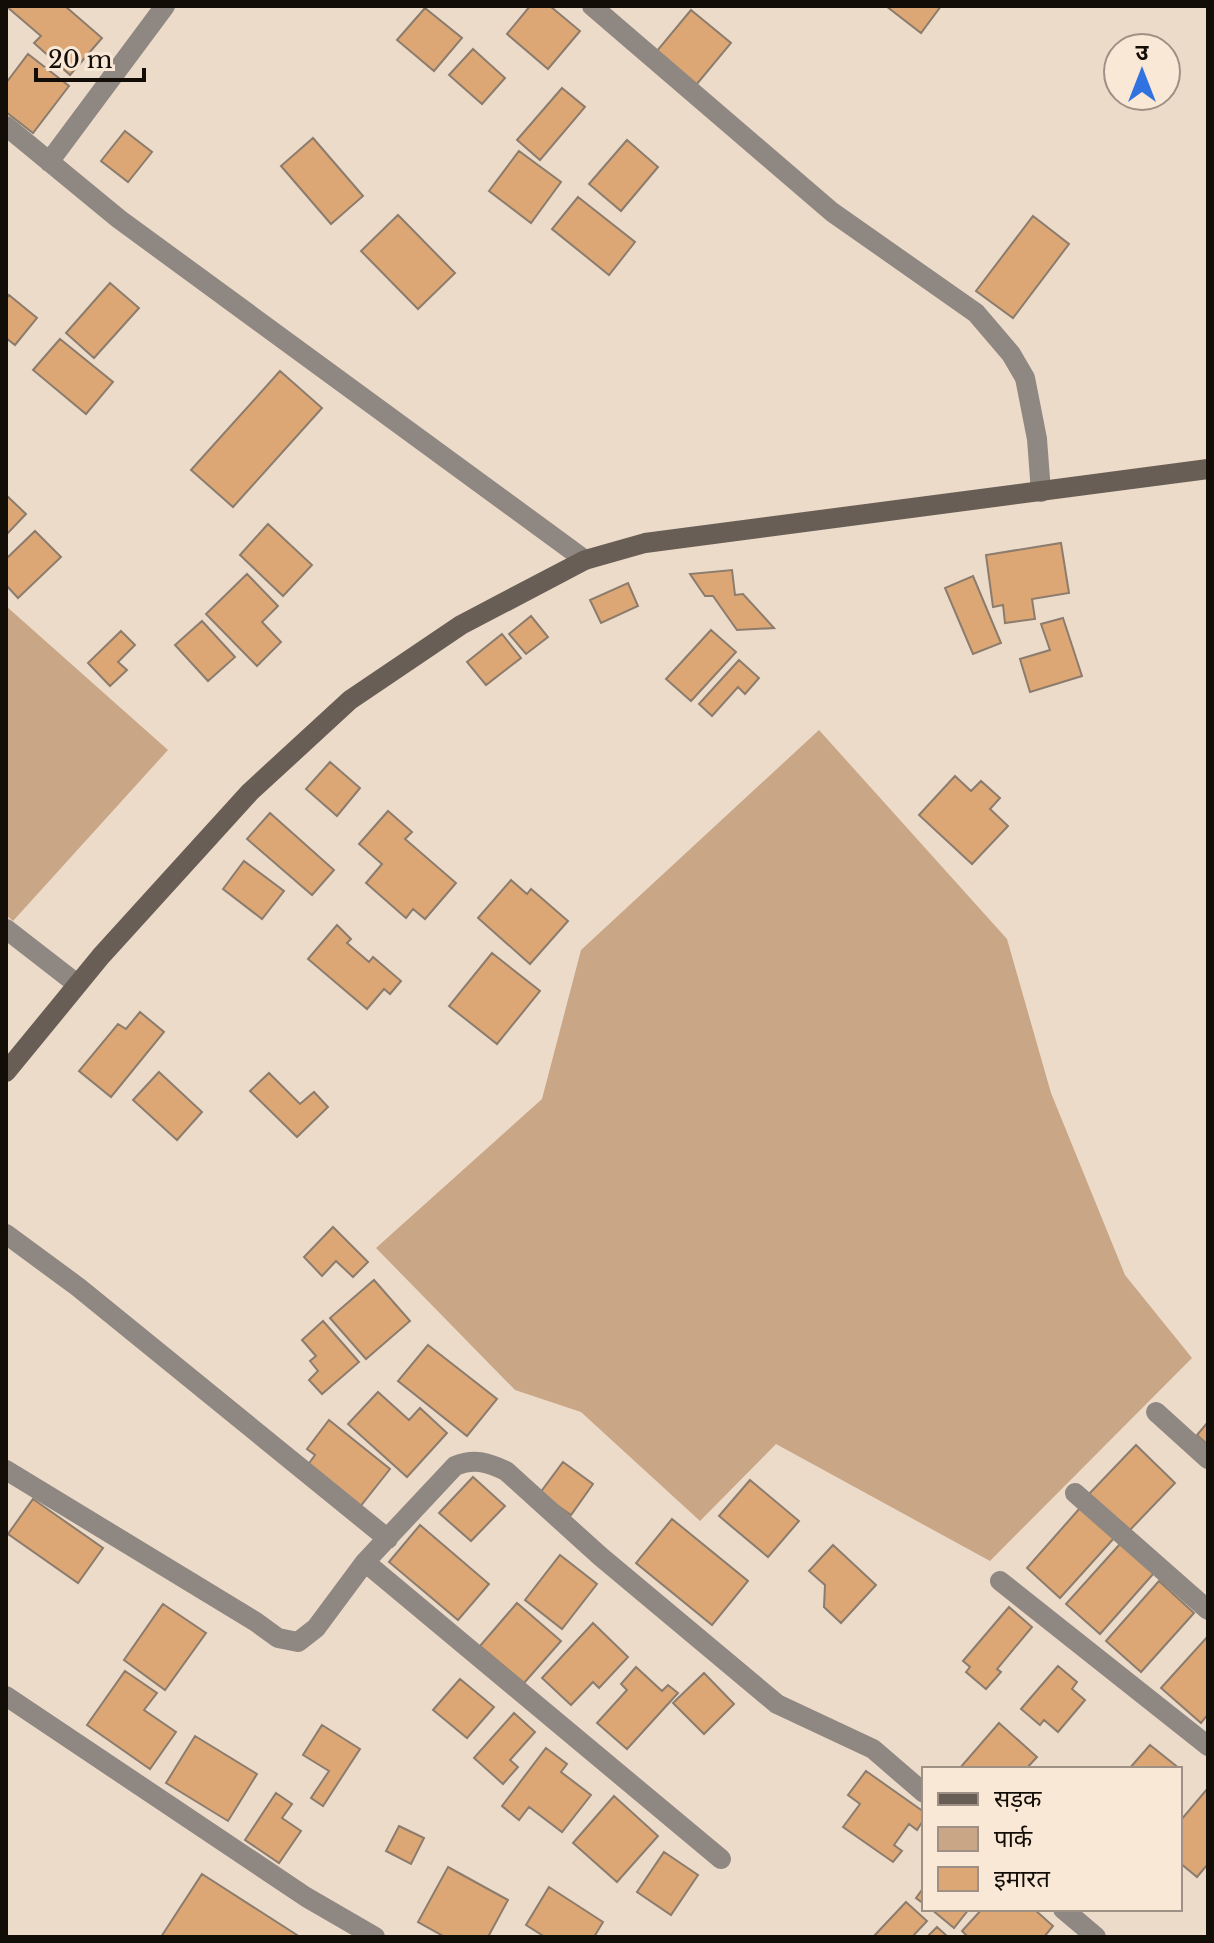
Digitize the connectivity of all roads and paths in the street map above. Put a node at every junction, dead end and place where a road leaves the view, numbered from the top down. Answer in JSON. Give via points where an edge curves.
{"nodes":[{"id":1,"x":165,"y":6,"type":"edge"},
{"id":2,"x":592,"y":6,"type":"edge"},
{"id":3,"x":9,"y":135,"type":"edge"},
{"id":4,"x":49,"y":162,"type":"junction"},
{"id":5,"x":1208,"y":469,"type":"edge"},
{"id":6,"x":1041,"y":492,"type":"junction"},
{"id":7,"x":585,"y":560,"type":"junction"},
{"id":8,"x":6,"y":929,"type":"edge"},
{"id":9,"x":77,"y":984,"type":"junction"},
{"id":10,"x":6,"y":1072,"type":"edge"},
{"id":11,"x":6,"y":1234,"type":"edge"},
{"id":12,"x":1156,"y":1412,"type":"dead end"},
{"id":13,"x":1208,"y":1459,"type":"edge"},
{"id":14,"x":6,"y":1470,"type":"edge"},
{"id":15,"x":1075,"y":1493,"type":"dead end"},
{"id":16,"x":388,"y":1539,"type":"junction"},
{"id":17,"x":365,"y":1562,"type":"junction"},
{"id":18,"x":1000,"y":1581,"type":"dead end"},
{"id":19,"x":1208,"y":1610,"type":"edge"},
{"id":20,"x":6,"y":1696,"type":"edge"},
{"id":21,"x":1208,"y":1746,"type":"edge"},
{"id":22,"x":922,"y":1791,"type":"edge"},
{"id":23,"x":721,"y":1859,"type":"dead end"},
{"id":24,"x":1065,"y":1911,"type":"edge"},
{"id":25,"x":375,"y":1937,"type":"edge"},
{"id":26,"x":1096,"y":1937,"type":"edge"}],
"edges":[{"from":1,"to":4,"type":"street"},
{"from":2,"to":6,"type":"street","via":[[832,212],[976,313],[1025,378]]},
{"from":3,"to":4,"type":"street"},
{"from":4,"to":7,"type":"street","via":[[119,219]]},
{"from":5,"to":6,"type":"street"},
{"from":6,"to":7,"type":"street","via":[[645,543]]},
{"from":7,"to":9,"type":"street","via":[[461,625],[350,700],[250,792]]},
{"from":8,"to":9,"type":"street"},
{"from":9,"to":10,"type":"street"},
{"from":11,"to":16,"type":"street"},
{"from":12,"to":13,"type":"street"},
{"from":14,"to":17,"type":"street","via":[[278,1638],[298,1642],[316,1628]]},
{"from":15,"to":19,"type":"street"},
{"from":16,"to":17,"type":"street"},
{"from":16,"to":22,"type":"street","via":[[455,1466],[470,1459],[492,1464],[777,1704],[873,1749]]},
{"from":17,"to":23,"type":"street"},
{"from":18,"to":21,"type":"street"},
{"from":20,"to":25,"type":"street","via":[[306,1897]]},
{"from":24,"to":26,"type":"street"}]}
